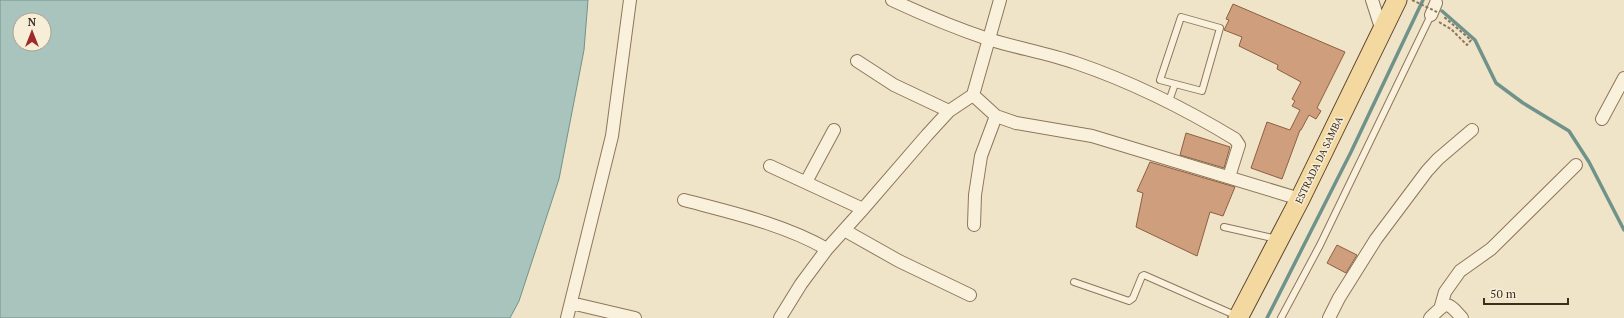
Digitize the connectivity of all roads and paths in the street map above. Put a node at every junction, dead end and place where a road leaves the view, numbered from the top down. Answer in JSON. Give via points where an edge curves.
{"nodes":[{"id":1,"x":630,"y":0,"type":"edge"},
{"id":2,"x":892,"y":0,"type":"edge"},
{"id":3,"x":1000,"y":0,"type":"edge"},
{"id":4,"x":1372,"y":0,"type":"edge"},
{"id":5,"x":1397,"y":0,"type":"edge"},
{"id":6,"x":1408,"y":0,"type":"edge"},
{"id":7,"x":1412,"y":0,"type":"edge"},
{"id":8,"x":1436,"y":10,"type":"edge"},
{"id":9,"x":1382,"y":31,"type":"junction"},
{"id":10,"x":989,"y":39,"type":"junction"},
{"id":11,"x":857,"y":61,"type":"dead end"},
{"id":12,"x":1624,"y":78,"type":"edge"},
{"id":13,"x":1175,"y":84,"type":"junction"},
{"id":14,"x":972,"y":95,"type":"junction"},
{"id":15,"x":1169,"y":101,"type":"junction"},
{"id":16,"x":950,"y":111,"type":"junction"},
{"id":17,"x":996,"y":116,"type":"junction"},
{"id":18,"x":1602,"y":120,"type":"dead end"},
{"id":19,"x":834,"y":130,"type":"dead end"},
{"id":20,"x":1472,"y":130,"type":"dead end"},
{"id":21,"x":1576,"y":165,"type":"dead end"},
{"id":22,"x":770,"y":166,"type":"dead end"},
{"id":23,"x":1229,"y":177,"type":"junction"},
{"id":24,"x":806,"y":182,"type":"junction"},
{"id":25,"x":1300,"y":199,"type":"junction"},
{"id":26,"x":684,"y":200,"type":"dead end"},
{"id":27,"x":864,"y":209,"type":"junction"},
{"id":28,"x":974,"y":225,"type":"dead end"},
{"id":29,"x":1224,"y":227,"type":"dead end"},
{"id":30,"x":844,"y":230,"type":"junction"},
{"id":31,"x":1279,"y":239,"type":"junction"},
{"id":32,"x":826,"y":249,"type":"junction"},
{"id":33,"x":1074,"y":282,"type":"dead end"},
{"id":34,"x":970,"y":295,"type":"dead end"},
{"id":35,"x":572,"y":303,"type":"junction"},
{"id":36,"x":1441,"y":306,"type":"junction"},
{"id":37,"x":568,"y":318,"type":"edge"},
{"id":38,"x":635,"y":318,"type":"edge"},
{"id":39,"x":780,"y":318,"type":"edge"},
{"id":40,"x":1243,"y":318,"type":"edge"},
{"id":41,"x":1281,"y":318,"type":"edge"},
{"id":42,"x":1329,"y":318,"type":"edge"},
{"id":43,"x":1430,"y":318,"type":"edge"},
{"id":44,"x":1462,"y":318,"type":"edge"}],
"edges":[{"from":1,"to":35,"type":"street","via":[[612,136]]},
{"from":2,"to":10,"type":"street","via":[[937,21]]},
{"from":3,"to":10,"type":"street"},
{"from":4,"to":9,"type":"street"},
{"from":5,"to":9,"type":"main road","name":"ESTRADA DA SAMBA"},
{"from":6,"to":40,"type":"main road","name":"ESTRADA DA SAMBA","via":[[1297,230]]},
{"from":7,"to":8,"type":"path","bridge":true},
{"from":8,"to":8,"type":"path","via":[[1451,30],[1467,45],[1471,40]]},
{"from":8,"to":41,"type":"lane","via":[[1320,245]]},
{"from":9,"to":25,"type":"main road","name":"ESTRADA DA SAMBA"},
{"from":10,"to":14,"type":"street"},
{"from":10,"to":15,"type":"street","via":[[1075,63]]},
{"from":11,"to":16,"type":"street","via":[[894,85]]},
{"from":12,"to":18,"type":"street"},
{"from":13,"to":13,"type":"lane","via":[[1160,80],[1181,17],[1220,28],[1202,90]]},
{"from":13,"to":15,"type":"lane"},
{"from":14,"to":16,"type":"street"},
{"from":14,"to":17,"type":"street"},
{"from":15,"to":23,"type":"street","via":[[1235,140],[1238,151]]},
{"from":16,"to":27,"type":"street"},
{"from":17,"to":23,"type":"street","via":[[1016,123],[1092,136]]},
{"from":17,"to":28,"type":"street","via":[[981,156]]},
{"from":19,"to":24,"type":"street"},
{"from":20,"to":42,"type":"street","via":[[1438,158],[1427,171],[1376,239]]},
{"from":21,"to":36,"type":"street","via":[[1491,250],[1460,271],[1445,292]]},
{"from":22,"to":24,"type":"street"},
{"from":23,"to":25,"type":"street"},
{"from":24,"to":27,"type":"street"},
{"from":25,"to":31,"type":"main road","name":"ESTRADA DA SAMBA"},
{"from":26,"to":32,"type":"street","via":[[758,220],[811,240]]},
{"from":27,"to":30,"type":"street"},
{"from":29,"to":31,"type":"lane"},
{"from":30,"to":32,"type":"street"},
{"from":30,"to":34,"type":"street","via":[[899,261]]},
{"from":31,"to":40,"type":"main road","name":"ESTRADA DA SAMBA"},
{"from":32,"to":39,"type":"street"},
{"from":33,"to":40,"type":"lane","via":[[1129,301],[1144,275]]},
{"from":35,"to":37,"type":"street"},
{"from":35,"to":38,"type":"street"},
{"from":36,"to":43,"type":"street"},
{"from":36,"to":44,"type":"street","via":[[1449,305]]}]}
